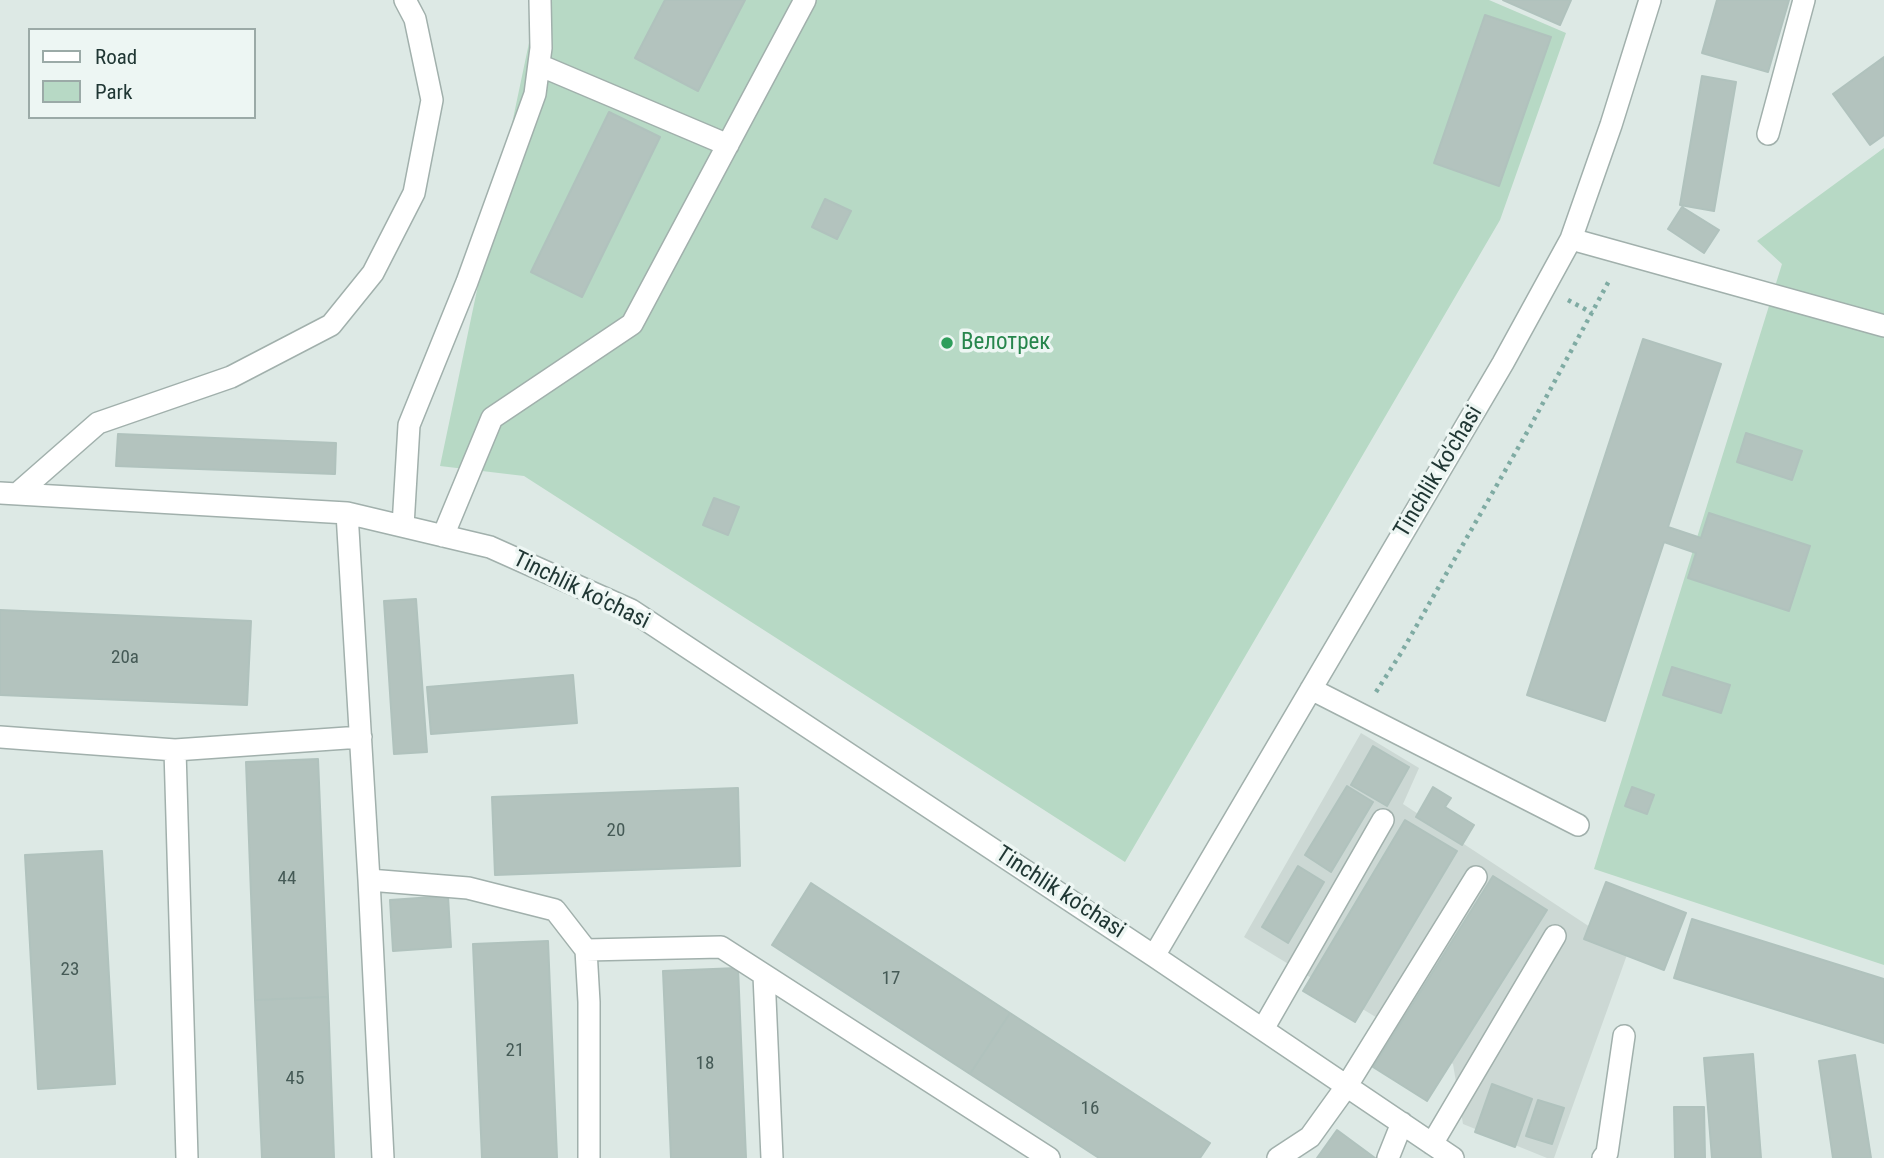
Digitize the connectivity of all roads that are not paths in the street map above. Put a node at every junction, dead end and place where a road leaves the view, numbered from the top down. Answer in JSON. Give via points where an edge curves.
{"nodes":[{"id":1,"x":405,"y":0,"type":"edge"},
{"id":2,"x":540,"y":0,"type":"edge"},
{"id":3,"x":805,"y":0,"type":"edge"},
{"id":4,"x":1650,"y":0,"type":"edge"},
{"id":5,"x":1804,"y":0,"type":"edge"},
{"id":6,"x":539,"y":65,"type":"junction"},
{"id":7,"x":1768,"y":135,"type":"dead end"},
{"id":8,"x":728,"y":145,"type":"junction"},
{"id":9,"x":1571,"y":239,"type":"junction"},
{"id":10,"x":1884,"y":326,"type":"edge"},
{"id":11,"x":9,"y":493,"type":"edge"},
{"id":12,"x":346,"y":513,"type":"junction"},
{"id":13,"x":403,"y":526,"type":"junction"},
{"id":14,"x":443,"y":536,"type":"junction"},
{"id":15,"x":1311,"y":689,"type":"junction"},
{"id":16,"x":0,"y":737,"type":"edge"},
{"id":17,"x":361,"y":737,"type":"junction"},
{"id":18,"x":175,"y":750,"type":"junction"},
{"id":19,"x":1383,"y":820,"type":"dead end"},
{"id":20,"x":1578,"y":825,"type":"dead end"},
{"id":21,"x":1476,"y":877,"type":"dead end"},
{"id":22,"x":369,"y":880,"type":"junction"},
{"id":23,"x":1555,"y":936,"type":"dead end"},
{"id":24,"x":586,"y":950,"type":"junction"},
{"id":25,"x":1154,"y":956,"type":"junction"},
{"id":26,"x":764,"y":975,"type":"junction"},
{"id":27,"x":1263,"y":1029,"type":"junction"},
{"id":28,"x":1624,"y":1036,"type":"dead end"},
{"id":29,"x":1346,"y":1087,"type":"junction"},
{"id":30,"x":1402,"y":1123,"type":"junction"},
{"id":31,"x":1432,"y":1144,"type":"junction"},
{"id":32,"x":187,"y":1158,"type":"edge"},
{"id":33,"x":383,"y":1158,"type":"edge"},
{"id":34,"x":589,"y":1158,"type":"edge"},
{"id":35,"x":772,"y":1158,"type":"edge"},
{"id":36,"x":1049,"y":1158,"type":"edge"},
{"id":37,"x":1278,"y":1158,"type":"edge"},
{"id":38,"x":1388,"y":1158,"type":"edge"},
{"id":39,"x":1453,"y":1158,"type":"edge"},
{"id":40,"x":1603,"y":1158,"type":"edge"}],
"edges":[{"from":1,"to":11,"type":"street","via":[[415,19],[432,100],[414,193],[373,273],[331,325],[231,377],[98,423]]},
{"from":2,"to":6,"type":"street"},
{"from":3,"to":8,"type":"street"},
{"from":4,"to":9,"type":"street","name":"Tinchlik ko'chasi"},
{"from":5,"to":7,"type":"street"},
{"from":6,"to":8,"type":"street"},
{"from":6,"to":13,"type":"street","via":[[535,94],[409,425]]},
{"from":8,"to":14,"type":"street","via":[[632,324],[492,418]]},
{"from":9,"to":10,"type":"street"},
{"from":9,"to":15,"type":"street","name":"Tinchlik ko'chasi"},
{"from":11,"to":12,"type":"street","name":"Tinchlik ko'chasi"},
{"from":12,"to":13,"type":"street","name":"Tinchlik ko'chasi"},
{"from":12,"to":17,"type":"street"},
{"from":13,"to":14,"type":"street","name":"Tinchlik ko'chasi"},
{"from":14,"to":25,"type":"street","name":"Tinchlik ko'chasi","via":[[490,547],[631,610]]},
{"from":15,"to":20,"type":"street"},
{"from":15,"to":25,"type":"street","name":"Tinchlik ko'chasi"},
{"from":16,"to":18,"type":"street"},
{"from":17,"to":18,"type":"street"},
{"from":17,"to":22,"type":"street"},
{"from":18,"to":32,"type":"street"},
{"from":19,"to":27,"type":"street"},
{"from":21,"to":29,"type":"street"},
{"from":22,"to":24,"type":"street","via":[[468,888],[555,910]]},
{"from":22,"to":33,"type":"street"},
{"from":23,"to":31,"type":"street"},
{"from":24,"to":26,"type":"street","via":[[721,947]]},
{"from":24,"to":34,"type":"street"},
{"from":25,"to":27,"type":"street","name":"Tinchlik ko'chasi"},
{"from":26,"to":35,"type":"street"},
{"from":26,"to":36,"type":"street"},
{"from":27,"to":29,"type":"street","name":"Tinchlik ko'chasi"},
{"from":28,"to":40,"type":"street","via":[[1608,1153]]},
{"from":29,"to":30,"type":"street","name":"Tinchlik ko'chasi"},
{"from":29,"to":37,"type":"street","via":[[1310,1137]]},
{"from":30,"to":31,"type":"street","name":"Tinchlik ko'chasi"},
{"from":30,"to":38,"type":"street"},
{"from":31,"to":39,"type":"street","name":"Tinchlik ko'chasi"}]}
